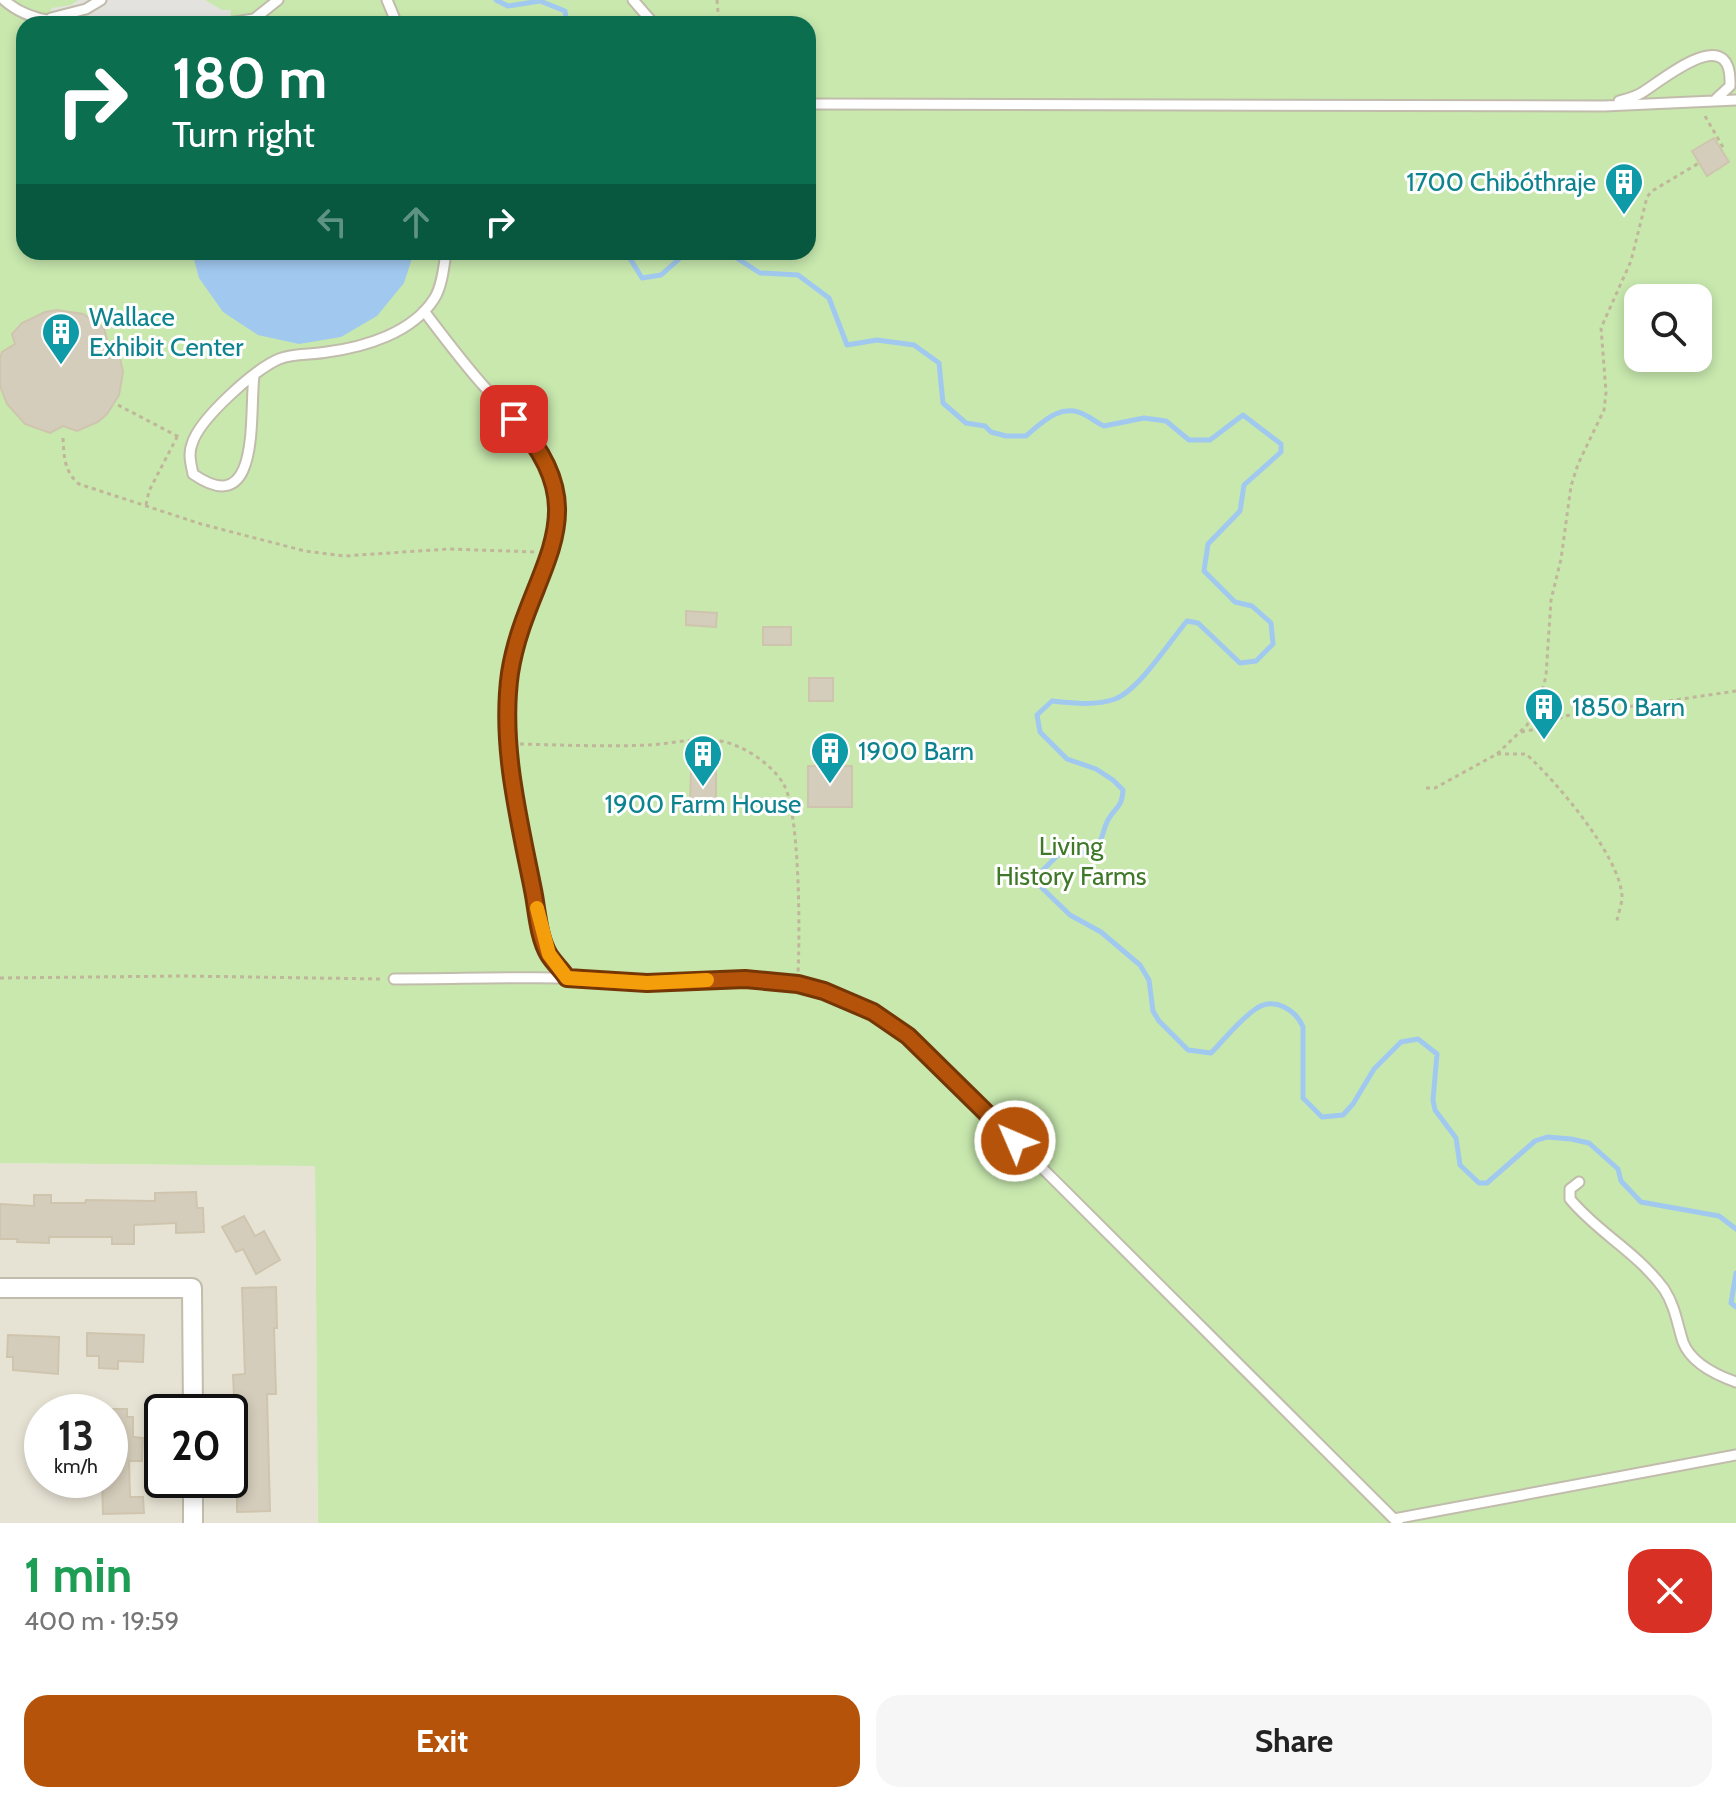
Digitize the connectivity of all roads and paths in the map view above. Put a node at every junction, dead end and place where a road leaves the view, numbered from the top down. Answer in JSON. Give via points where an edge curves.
{"nodes":[{"id":1,"x":4,"y":0,"type":"edge"},
{"id":2,"x":101,"y":0,"type":"edge"},
{"id":3,"x":278,"y":0,"type":"edge"},
{"id":4,"x":633,"y":0,"type":"edge"},
{"id":5,"x":35,"y":16,"type":"edge"},
{"id":6,"x":59,"y":16,"type":"edge"},
{"id":7,"x":258,"y":16,"type":"edge"},
{"id":8,"x":647,"y":16,"type":"edge"},
{"id":9,"x":1736,"y":100,"type":"edge"},
{"id":10,"x":1713,"y":101,"type":"junction"},
{"id":11,"x":816,"y":104,"type":"edge"},
{"id":12,"x":1604,"y":106,"type":"junction"},
{"id":13,"x":1707,"y":120,"type":"dead end"},
{"id":14,"x":1722,"y":150,"type":"dead end"},
{"id":15,"x":1699,"y":163,"type":"dead end"},
{"id":16,"x":444,"y":260,"type":"edge"},
{"id":17,"x":424,"y":311,"type":"junction"},
{"id":18,"x":254,"y":376,"type":"junction"},
{"id":19,"x":118,"y":405,"type":"dead end"},
{"id":20,"x":177,"y":436,"type":"junction"},
{"id":21,"x":63,"y":438,"type":"dead end"},
{"id":22,"x":192,"y":444,"type":"junction"},
{"id":23,"x":146,"y":505,"type":"junction"},
{"id":24,"x":549,"y":553,"type":"junction"},
{"id":25,"x":1736,"y":691,"type":"edge"},
{"id":26,"x":1521,"y":732,"type":"junction"},
{"id":27,"x":508,"y":743,"type":"junction"},
{"id":28,"x":1497,"y":754,"type":"junction"},
{"id":29,"x":1426,"y":788,"type":"dead end"},
{"id":30,"x":1617,"y":921,"type":"dead end"},
{"id":31,"x":0,"y":978,"type":"edge"},
{"id":32,"x":567,"y":978,"type":"junction"},
{"id":33,"x":394,"y":979,"type":"joint"},
{"id":34,"x":798,"y":984,"type":"junction"},
{"id":35,"x":1579,"y":1182,"type":"dead end"},
{"id":36,"x":0,"y":1288,"type":"edge"},
{"id":37,"x":1736,"y":1382,"type":"edge"},
{"id":38,"x":193,"y":1394,"type":"edge"},
{"id":39,"x":1736,"y":1455,"type":"edge"},
{"id":40,"x":193,"y":1498,"type":"edge"},
{"id":41,"x":1396,"y":1521,"type":"edge"},
{"id":42,"x":193,"y":1523,"type":"edge"}],
"edges":[{"from":1,"to":5,"type":"lane"},
{"from":2,"to":6,"type":"lane"},
{"from":3,"to":7,"type":"lane"},
{"from":4,"to":8,"type":"lane"},
{"from":9,"to":10,"type":"lane"},
{"from":10,"to":12,"type":"lane"},
{"from":10,"to":12,"type":"lane","via":[[1730,86],[1731,73],[1727,62],[1705,56],[1689,60],[1640,95]]},
{"from":11,"to":12,"type":"lane"},
{"from":13,"to":14,"type":"path"},
{"from":15,"to":26,"type":"path","via":[[1647,197],[1631,261],[1601,328],[1604,410],[1571,486],[1551,600],[1546,676],[1539,703]]},
{"from":16,"to":17,"type":"lane","via":[[436,298]]},
{"from":17,"to":18,"type":"lane","via":[[405,327],[352,349],[292,355]]},
{"from":17,"to":24,"type":"lane","via":[[545,457],[558,513]]},
{"from":18,"to":22,"type":"lane","via":[[219,407]]},
{"from":18,"to":22,"type":"lane","via":[[252,439],[242,475],[230,484],[210,485],[193,474]]},
{"from":19,"to":20,"type":"path"},
{"from":20,"to":22,"type":"path"},
{"from":20,"to":23,"type":"path"},
{"from":21,"to":23,"type":"path","via":[[69,475],[79,484]]},
{"from":23,"to":24,"type":"path","via":[[305,551],[345,556],[448,549]]},
{"from":24,"to":27,"type":"lane","via":[[510,674]]},
{"from":25,"to":26,"type":"path","via":[[1565,716]]},
{"from":26,"to":28,"type":"path"},
{"from":27,"to":32,"type":"lane","via":[[543,937]]},
{"from":27,"to":34,"type":"path","via":[[618,746],[715,740],[753,755],[784,785],[791,812]]},
{"from":28,"to":29,"type":"path"},
{"from":28,"to":30,"type":"path","via":[[1526,754],[1594,833],[1622,896]]},
{"from":31,"to":33,"type":"path"},
{"from":32,"to":33,"type":"lane"},
{"from":32,"to":34,"type":"lane"},
{"from":34,"to":41,"type":"lane","via":[[873,1012],[908,1036]]},
{"from":35,"to":37,"type":"lane","via":[[1570,1189],[1570,1199],[1626,1247],[1666,1292],[1684,1345],[1710,1371]]},
{"from":36,"to":38,"type":"street","via":[[192,1288]]},
{"from":39,"to":41,"type":"lane"},
{"from":40,"to":42,"type":"street"}]}
